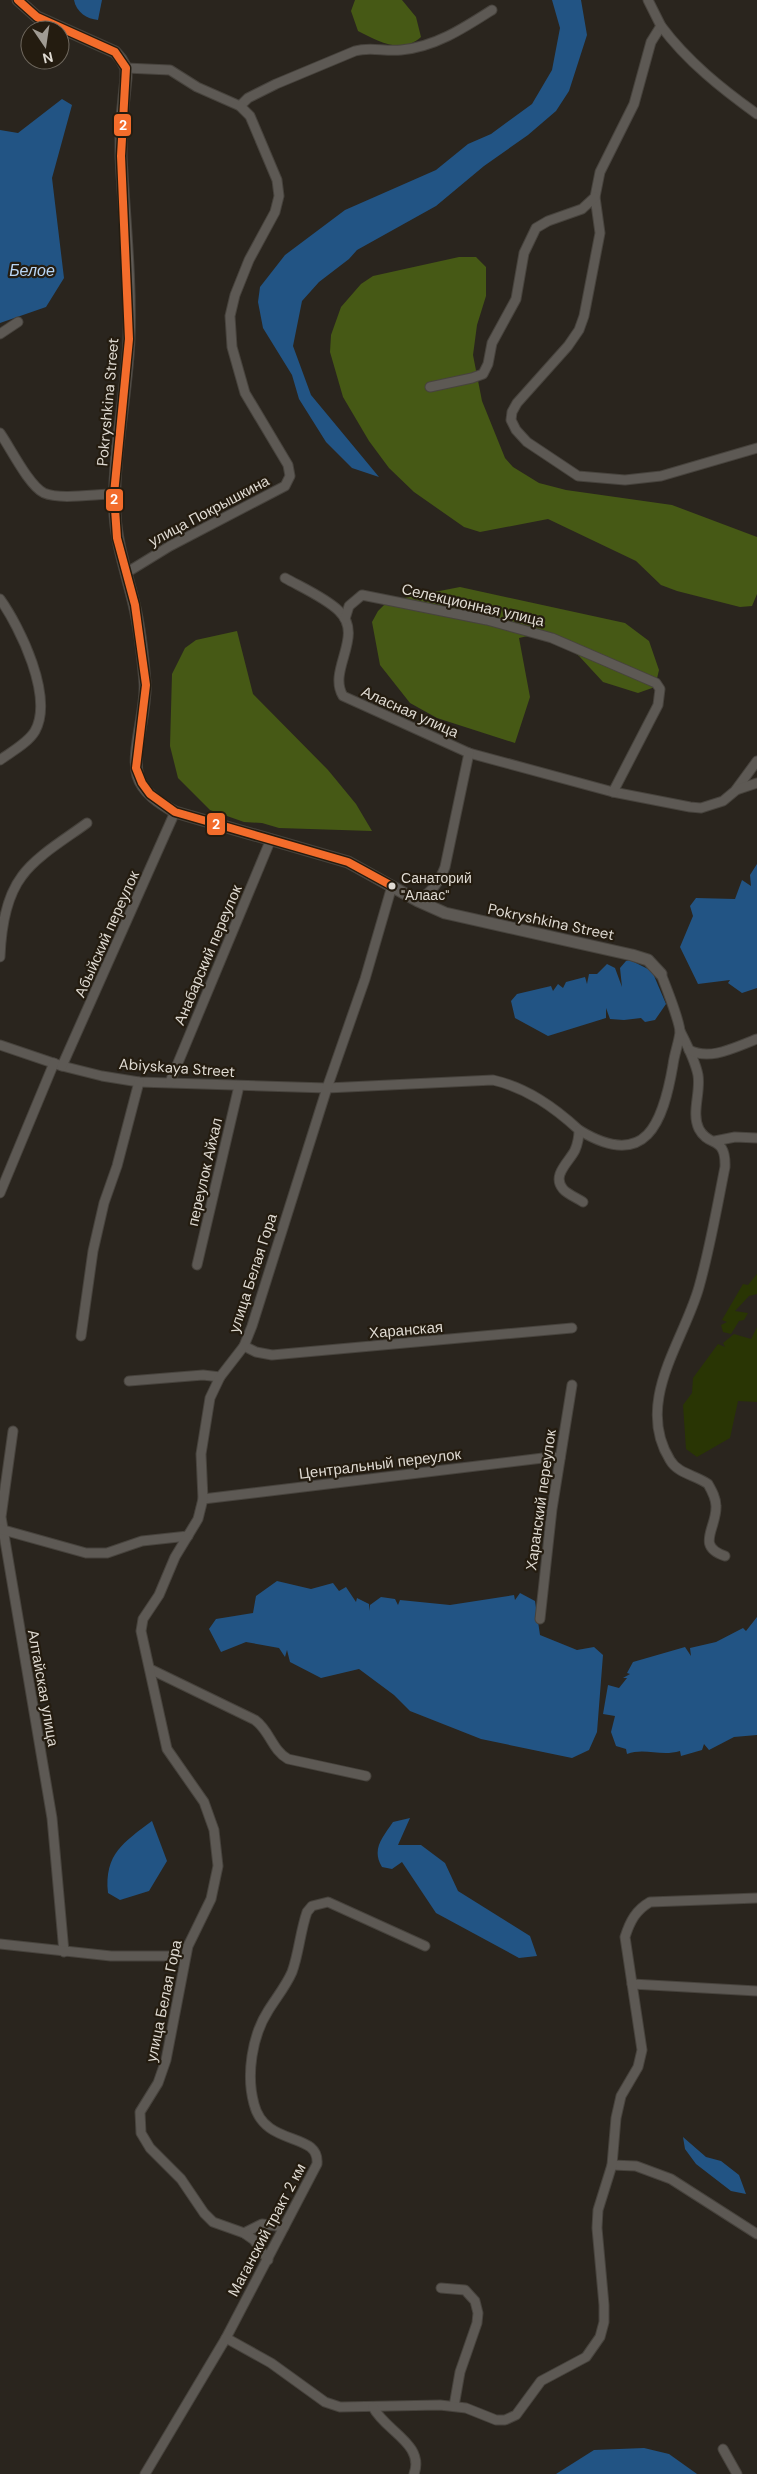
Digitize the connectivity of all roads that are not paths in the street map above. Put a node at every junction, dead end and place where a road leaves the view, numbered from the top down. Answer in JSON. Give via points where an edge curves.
{"nodes":[{"id":1,"x":18,"y":0,"type":"edge"},
{"id":2,"x":648,"y":0,"type":"edge"},
{"id":3,"x":492,"y":10,"type":"dead end"},
{"id":4,"x":661,"y":26,"type":"junction"},
{"id":5,"x":126,"y":68,"type":"junction"},
{"id":6,"x":240,"y":106,"type":"junction"},
{"id":7,"x":757,"y":114,"type":"edge"},
{"id":8,"x":595,"y":197,"type":"junction"},
{"id":9,"x":18,"y":322,"type":"dead end"},
{"id":10,"x":0,"y":334,"type":"edge"},
{"id":11,"x":430,"y":387,"type":"dead end"},
{"id":12,"x":0,"y":433,"type":"edge"},
{"id":13,"x":757,"y":448,"type":"edge"},
{"id":14,"x":114,"y":494,"type":"junction"},
{"id":15,"x":126,"y":573,"type":"junction"},
{"id":16,"x":285,"y":578,"type":"dead end"},
{"id":17,"x":0,"y":599,"type":"edge"},
{"id":18,"x":345,"y":619,"type":"junction"},
{"id":19,"x":469,"y":753,"type":"junction"},
{"id":20,"x":0,"y":760,"type":"edge"},
{"id":21,"x":757,"y":761,"type":"edge"},
{"id":22,"x":757,"y":783,"type":"edge"},
{"id":23,"x":735,"y":791,"type":"junction"},
{"id":24,"x":613,"y":792,"type":"junction"},
{"id":25,"x":175,"y":812,"type":"junction"},
{"id":26,"x":87,"y":822,"type":"dead end"},
{"id":27,"x":271,"y":839,"type":"junction"},
{"id":28,"x":392,"y":886,"type":"junction"},
{"id":29,"x":418,"y":901,"type":"junction"},
{"id":30,"x":0,"y":957,"type":"edge"},
{"id":31,"x":661,"y":974,"type":"joint"},
{"id":32,"x":680,"y":1031,"type":"junction"},
{"id":33,"x":757,"y":1038,"type":"edge"},
{"id":34,"x":0,"y":1045,"type":"edge"},
{"id":35,"x":689,"y":1050,"type":"junction"},
{"id":36,"x":58,"y":1065,"type":"junction"},
{"id":37,"x":140,"y":1082,"type":"junction"},
{"id":38,"x":170,"y":1082,"type":"junction"},
{"id":39,"x":239,"y":1086,"type":"junction"},
{"id":40,"x":327,"y":1088,"type":"junction"},
{"id":41,"x":579,"y":1130,"type":"junction"},
{"id":42,"x":757,"y":1138,"type":"edge"},
{"id":43,"x":715,"y":1141,"type":"junction"},
{"id":44,"x":0,"y":1193,"type":"edge"},
{"id":45,"x":583,"y":1202,"type":"dead end"},
{"id":46,"x":197,"y":1265,"type":"dead end"},
{"id":47,"x":572,"y":1328,"type":"dead end"},
{"id":48,"x":81,"y":1336,"type":"dead end"},
{"id":49,"x":244,"y":1346,"type":"junction"},
{"id":50,"x":220,"y":1377,"type":"junction"},
{"id":51,"x":129,"y":1381,"type":"dead end"},
{"id":52,"x":572,"y":1385,"type":"dead end"},
{"id":53,"x":13,"y":1431,"type":"dead end"},
{"id":54,"x":560,"y":1458,"type":"junction"},
{"id":55,"x":203,"y":1499,"type":"junction"},
{"id":56,"x":1,"y":1529,"type":"edge"},
{"id":57,"x":188,"y":1536,"type":"junction"},
{"id":58,"x":725,"y":1556,"type":"dead end"},
{"id":59,"x":540,"y":1619,"type":"dead end"},
{"id":60,"x":150,"y":1669,"type":"junction"},
{"id":61,"x":366,"y":1776,"type":"dead end"},
{"id":62,"x":757,"y":1898,"type":"edge"},
{"id":63,"x":0,"y":1944,"type":"edge"},
{"id":64,"x":425,"y":1946,"type":"dead end"},
{"id":65,"x":64,"y":1952,"type":"junction"},
{"id":66,"x":184,"y":1960,"type":"junction"},
{"id":67,"x":632,"y":1984,"type":"junction"},
{"id":68,"x":757,"y":1991,"type":"edge"},
{"id":69,"x":612,"y":2165,"type":"junction"},
{"id":70,"x":284,"y":2227,"type":"junction"},
{"id":71,"x":244,"y":2233,"type":"junction"},
{"id":72,"x":757,"y":2234,"type":"edge"},
{"id":73,"x":268,"y":2260,"type":"junction"},
{"id":74,"x":441,"y":2288,"type":"dead end"},
{"id":75,"x":226,"y":2338,"type":"junction"},
{"id":76,"x":454,"y":2406,"type":"junction"},
{"id":77,"x":373,"y":2407,"type":"junction"},
{"id":78,"x":722,"y":2449,"type":"dead end"},
{"id":79,"x":145,"y":2474,"type":"edge"},
{"id":80,"x":414,"y":2474,"type":"edge"},
{"id":81,"x":737,"y":2474,"type":"edge"}],
"edges":[{"from":1,"to":5,"type":"street","via":[[37,17],[115,52]]},
{"from":2,"to":4,"type":"street"},
{"from":3,"to":6,"type":"street","via":[[465,28],[417,48],[364,48],[354,51],[276,84],[248,98]]},
{"from":4,"to":7,"type":"street","via":[[700,69]]},
{"from":4,"to":8,"type":"street","via":[[650,42],[634,104],[600,172]]},
{"from":5,"to":6,"type":"street","via":[[170,70]]},
{"from":5,"to":14,"type":"street","name":"Pokryshkina Street","via":[[121,156],[129,339]]},
{"from":6,"to":15,"type":"street","name":"улица Покрышкина","via":[[250,116],[277,180],[279,196],[275,212],[249,260],[235,295],[230,316],[232,347],[245,393],[288,465],[290,476],[285,486],[170,546]]},
{"from":8,"to":11,"type":"street","via":[[569,216],[536,228],[524,252],[516,299],[492,343],[483,374]]},
{"from":8,"to":13,"type":"street","via":[[600,233],[584,316],[568,346],[517,403],[511,420],[516,430],[527,442],[578,476],[625,480],[661,476]]},
{"from":9,"to":10,"type":"street"},
{"from":12,"to":14,"type":"street","via":[[35,486],[44,493]]},
{"from":14,"to":15,"type":"street","name":"Pokryshkina Street","via":[[117,538]]},
{"from":15,"to":25,"type":"street","name":"Pokryshkina Street","via":[[135,605],[146,685],[136,768],[146,791]]},
{"from":16,"to":18,"type":"street","via":[[338,610]]},
{"from":17,"to":20,"type":"street","via":[[25,640],[39,698],[39,721],[30,738]]},
{"from":18,"to":19,"type":"street","name":"Аласная улица","via":[[349,636],[339,683],[343,696]]},
{"from":18,"to":24,"type":"street","name":"Селекционная улица","via":[[349,606],[362,595],[477,618],[552,638],[656,684],[660,689],[658,705]]},
{"from":19,"to":24,"type":"street","name":"Аласная улица"},
{"from":19,"to":29,"type":"street","name":"Аласная улица","via":[[441,880]]},
{"from":21,"to":23,"type":"street"},
{"from":22,"to":23,"type":"street"},
{"from":23,"to":24,"type":"street","name":"Аласная улица","via":[[723,800],[701,808]]},
{"from":25,"to":27,"type":"street","name":"Pokryshkina Street"},
{"from":25,"to":36,"type":"street","name":"Абыйский переулок"},
{"from":26,"to":30,"type":"street","via":[[22,875],[8,907]]},
{"from":27,"to":28,"type":"street","name":"Pokryshkina Street","via":[[348,862]]},
{"from":27,"to":38,"type":"street","name":"Анабарский переулок"},
{"from":28,"to":29,"type":"street","name":"Pokryshkina Street"},
{"from":28,"to":40,"type":"street","name":"улица Белая Гора","via":[[365,979]]},
{"from":29,"to":31,"type":"street","name":"Pokryshkina Street","via":[[469,920],[632,955],[648,960]]},
{"from":31,"to":32,"type":"street"},
{"from":32,"to":35,"type":"street"},
{"from":32,"to":41,"type":"street","name":"Abiyskaya Street","via":[[669,1086],[654,1130],[628,1144],[595,1140]]},
{"from":33,"to":35,"type":"street","via":[[710,1056]]},
{"from":34,"to":36,"type":"street","name":"Abiyskaya Street"},
{"from":35,"to":43,"type":"street","via":[[698,1074],[696,1119],[700,1130]]},
{"from":36,"to":37,"type":"street","name":"Abiyskaya Street"},
{"from":36,"to":44,"type":"street","name":"Абыйский переулок"},
{"from":37,"to":38,"type":"street","name":"Abiyskaya Street"},
{"from":37,"to":48,"type":"street","via":[[104,1203],[93,1251]]},
{"from":38,"to":39,"type":"street","name":"Abiyskaya Street"},
{"from":39,"to":40,"type":"street","name":"Abiyskaya Street"},
{"from":39,"to":46,"type":"street","name":"переулок Айхал"},
{"from":40,"to":41,"type":"street","name":"Abiyskaya Street","via":[[494,1080],[538,1097]]},
{"from":40,"to":49,"type":"street","name":"улица Белая Гора"},
{"from":41,"to":45,"type":"street","via":[[579,1141],[560,1170],[559,1180],[563,1188]]},
{"from":42,"to":43,"type":"street","via":[[735,1137]]},
{"from":43,"to":58,"type":"street","via":[[725,1155],[723,1177],[698,1290],[666,1366],[659,1397],[658,1424],[670,1461],[681,1472],[708,1484],[716,1504],[709,1546],[715,1553]]},
{"from":47,"to":49,"type":"street","name":"Харанская","via":[[272,1355]]},
{"from":49,"to":50,"type":"street","name":"улица Белая Гора"},
{"from":50,"to":51,"type":"street","via":[[203,1375]]},
{"from":50,"to":55,"type":"street","name":"улица Белая Гора","via":[[210,1398],[204,1429],[201,1454]]},
{"from":52,"to":54,"type":"street","name":"Харанский переулок"},
{"from":53,"to":56,"type":"street","name":"Алтайская улица"},
{"from":54,"to":55,"type":"street","name":"Центральный переулок"},
{"from":54,"to":59,"type":"street","name":"Харанский переулок"},
{"from":55,"to":57,"type":"street","name":"улица Белая Гора","via":[[198,1519]]},
{"from":56,"to":57,"type":"street","via":[[86,1553],[107,1553],[142,1541]]},
{"from":56,"to":65,"type":"street","name":"Алтайская улица","via":[[52,1818]]},
{"from":57,"to":60,"type":"street","name":"улица Белая Гора","via":[[175,1557],[159,1596],[143,1619],[142,1631]]},
{"from":60,"to":61,"type":"street","via":[[255,1720],[276,1749],[288,1759]]},
{"from":60,"to":66,"type":"street","name":"улица Белая Гора","via":[[167,1749],[204,1802],[217,1851],[218,1866],[211,1899]]},
{"from":62,"to":67,"type":"street","via":[[662,1901],[642,1906],[629,1924],[626,1937]]},
{"from":63,"to":65,"type":"street"},
{"from":64,"to":70,"type":"street","name":"Маганский тракт 2 км","via":[[328,1902],[312,1906],[307,1912],[292,1972],[266,2012],[256,2035],[251,2067],[254,2104],[263,2123],[271,2131],[306,2143],[318,2157],[310,2181]]},
{"from":65,"to":66,"type":"street","via":[[170,1956]]},
{"from":66,"to":71,"type":"street","name":"улица Белая Гора","via":[[166,2060],[158,2083],[140,2112],[141,2133],[213,2222]]},
{"from":67,"to":68,"type":"street"},
{"from":67,"to":69,"type":"street","via":[[642,2050],[638,2067],[621,2096]]},
{"from":69,"to":72,"type":"street","via":[[636,2166],[671,2179]]},
{"from":69,"to":76,"type":"street","via":[[598,2210],[604,2322],[593,2349],[572,2367],[541,2381],[520,2411],[506,2420],[496,2420]]},
{"from":70,"to":71,"type":"street","via":[[262,2224]]},
{"from":70,"to":73,"type":"street","name":"Маганский тракт 2 км"},
{"from":71,"to":73,"type":"street","name":"улица Белая Гора","via":[[254,2240]]},
{"from":73,"to":75,"type":"street","name":"Маганский тракт 2 км"},
{"from":74,"to":76,"type":"street","via":[[465,2290],[478,2313],[460,2372]]},
{"from":75,"to":77,"type":"street","via":[[271,2363],[325,2402],[340,2407]]},
{"from":75,"to":79,"type":"street","name":"Маганский тракт 2 км"},
{"from":76,"to":77,"type":"street"},
{"from":77,"to":80,"type":"street","via":[[384,2424],[412,2448],[416,2461]]},
{"from":78,"to":81,"type":"street"}]}
